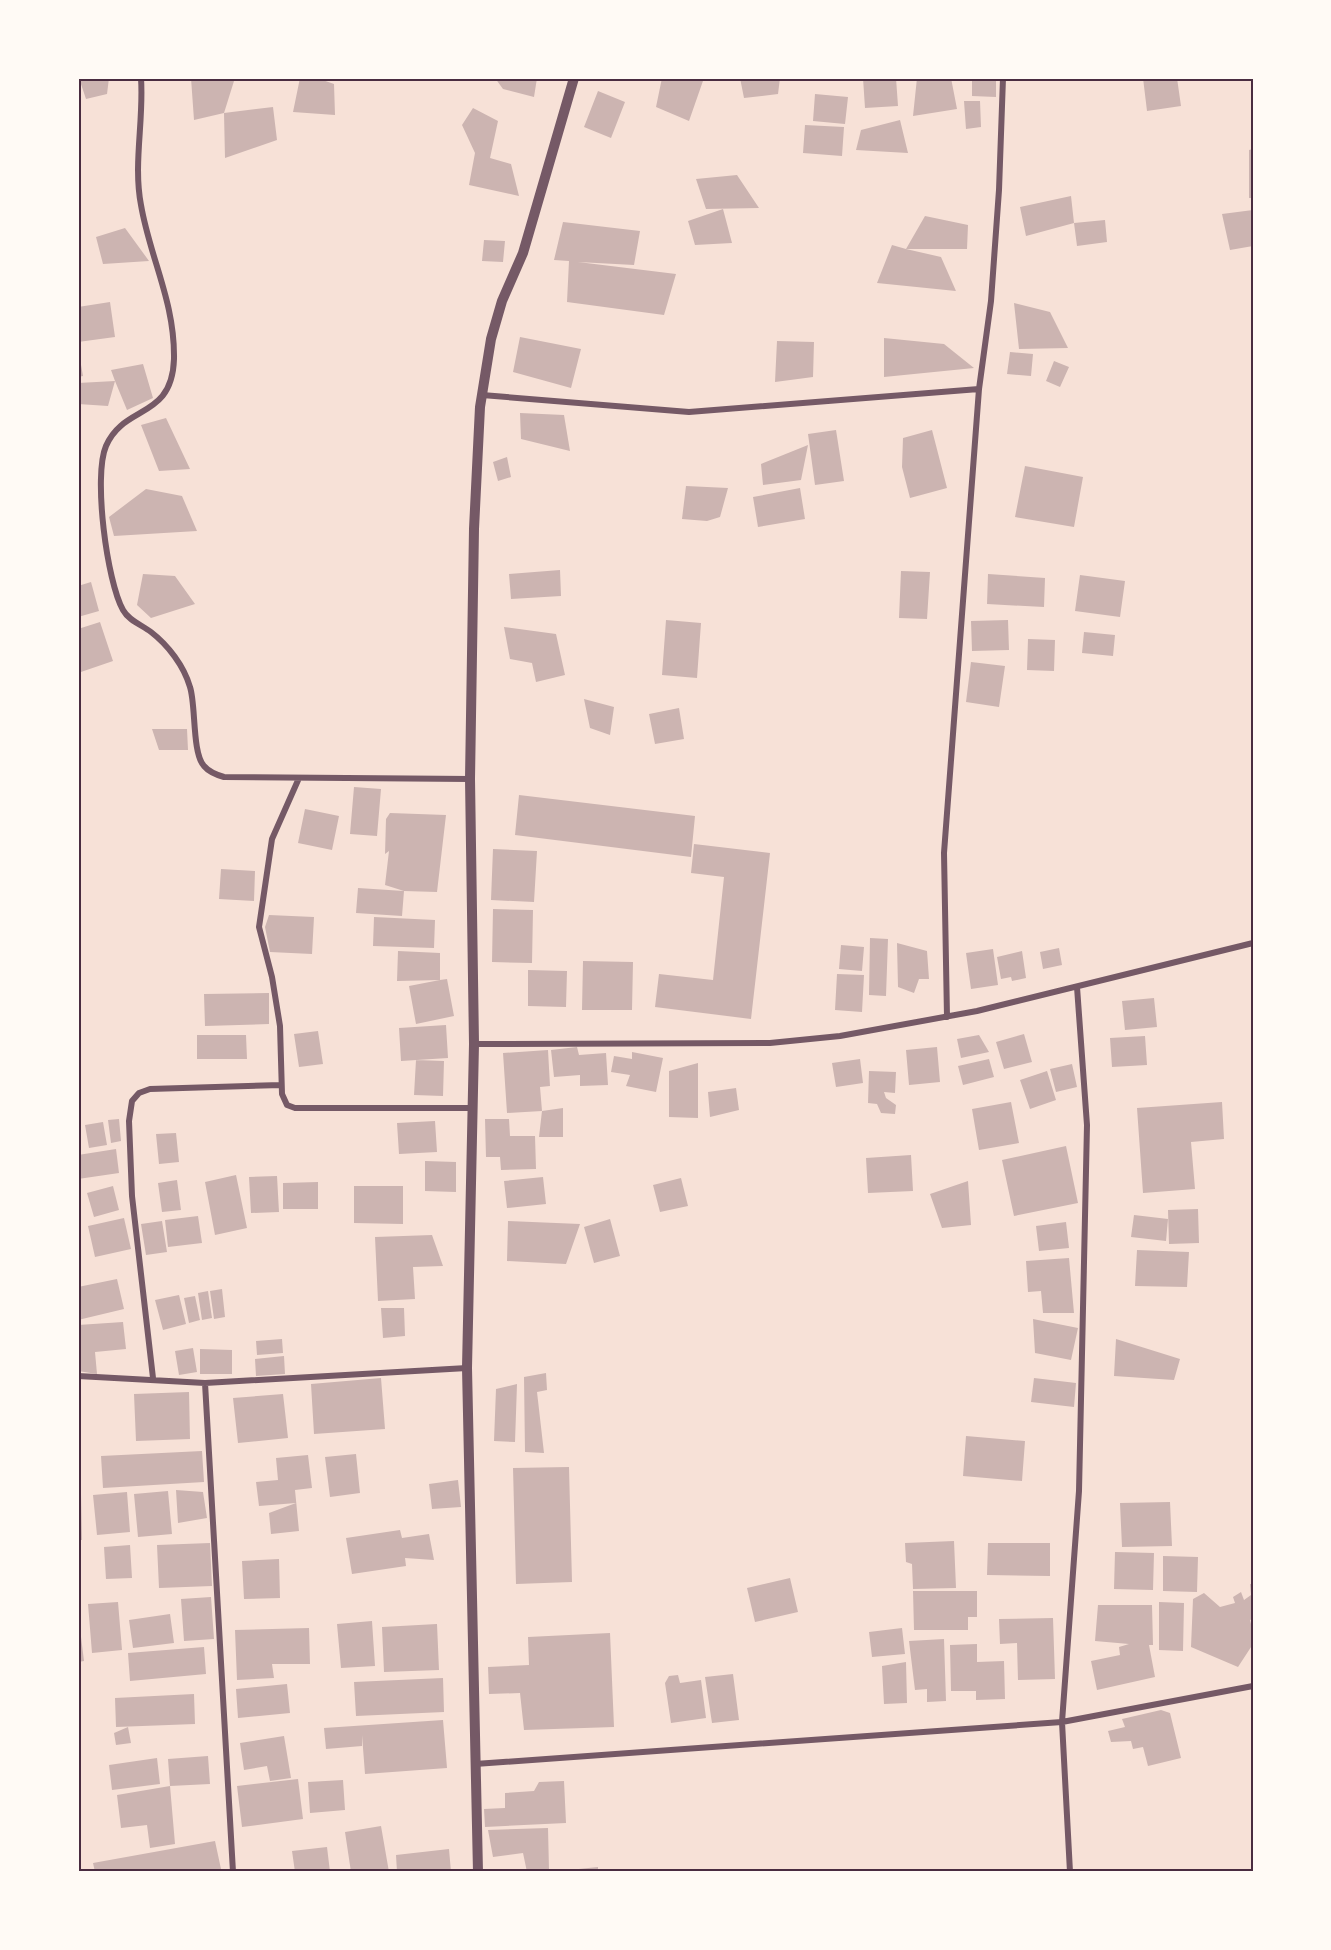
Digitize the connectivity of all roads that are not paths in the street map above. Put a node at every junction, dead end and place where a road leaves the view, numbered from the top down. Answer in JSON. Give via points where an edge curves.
{"nodes":[{"id":1,"x":141,"y":78,"type":"edge"},
{"id":2,"x":574,"y":78,"type":"edge"},
{"id":3,"x":1003,"y":78,"type":"edge"},
{"id":4,"x":979,"y":389,"type":"junction"},
{"id":5,"x":482,"y":394,"type":"junction"},
{"id":6,"x":299,"y":778,"type":"junction"},
{"id":7,"x":470,"y":779,"type":"junction"},
{"id":8,"x":1253,"y":943,"type":"edge"},
{"id":9,"x":1077,"y":987,"type":"junction"},
{"id":10,"x":947,"y":1017,"type":"junction"},
{"id":11,"x":474,"y":1044,"type":"junction"},
{"id":12,"x":281,"y":1085,"type":"junction"},
{"id":13,"x":471,"y":1108,"type":"junction"},
{"id":14,"x":467,"y":1368,"type":"junction"},
{"id":15,"x":78,"y":1376,"type":"edge"},
{"id":16,"x":153,"y":1378,"type":"junction"},
{"id":17,"x":205,"y":1383,"type":"junction"},
{"id":18,"x":1253,"y":1686,"type":"edge"},
{"id":19,"x":1062,"y":1722,"type":"junction"},
{"id":20,"x":475,"y":1764,"type":"junction"},
{"id":21,"x":233,"y":1872,"type":"edge"},
{"id":22,"x":478,"y":1872,"type":"edge"},
{"id":23,"x":1070,"y":1872,"type":"edge"}],
"edges":[{"from":1,"to":6,"type":"street","via":[[140,202],[169,309],[174,360],[164,397],[112,432],[99,466],[101,520],[115,586],[123,611],[163,643],[182,668],[190,686],[203,765],[224,777]]},
{"from":2,"to":5,"type":"street","via":[[523,253],[502,301]]},
{"from":3,"to":4,"type":"street","via":[[992,302]]},
{"from":4,"to":5,"type":"street","via":[[689,412]]},
{"from":4,"to":10,"type":"street","via":[[944,854]]},
{"from":5,"to":7,"type":"street","via":[[474,529]]},
{"from":6,"to":7,"type":"street"},
{"from":6,"to":12,"type":"street","via":[[272,839],[259,927],[280,1026]]},
{"from":7,"to":11,"type":"street"},
{"from":8,"to":9,"type":"street","via":[[1115,974]]},
{"from":9,"to":10,"type":"street"},
{"from":9,"to":19,"type":"street","via":[[1087,1137],[1079,1491]]},
{"from":10,"to":11,"type":"street","via":[[869,1032],[770,1042]]},
{"from":11,"to":13,"type":"street"},
{"from":12,"to":13,"type":"street","via":[[284,1100],[295,1108]]},
{"from":12,"to":16,"type":"street","via":[[150,1089],[132,1101],[132,1196]]},
{"from":13,"to":14,"type":"street"},
{"from":14,"to":17,"type":"street"},
{"from":14,"to":20,"type":"street"},
{"from":15,"to":16,"type":"street"},
{"from":16,"to":17,"type":"street"},
{"from":17,"to":21,"type":"street"},
{"from":18,"to":19,"type":"street"},
{"from":19,"to":20,"type":"street"},
{"from":19,"to":23,"type":"street"},
{"from":20,"to":22,"type":"street"}]}
